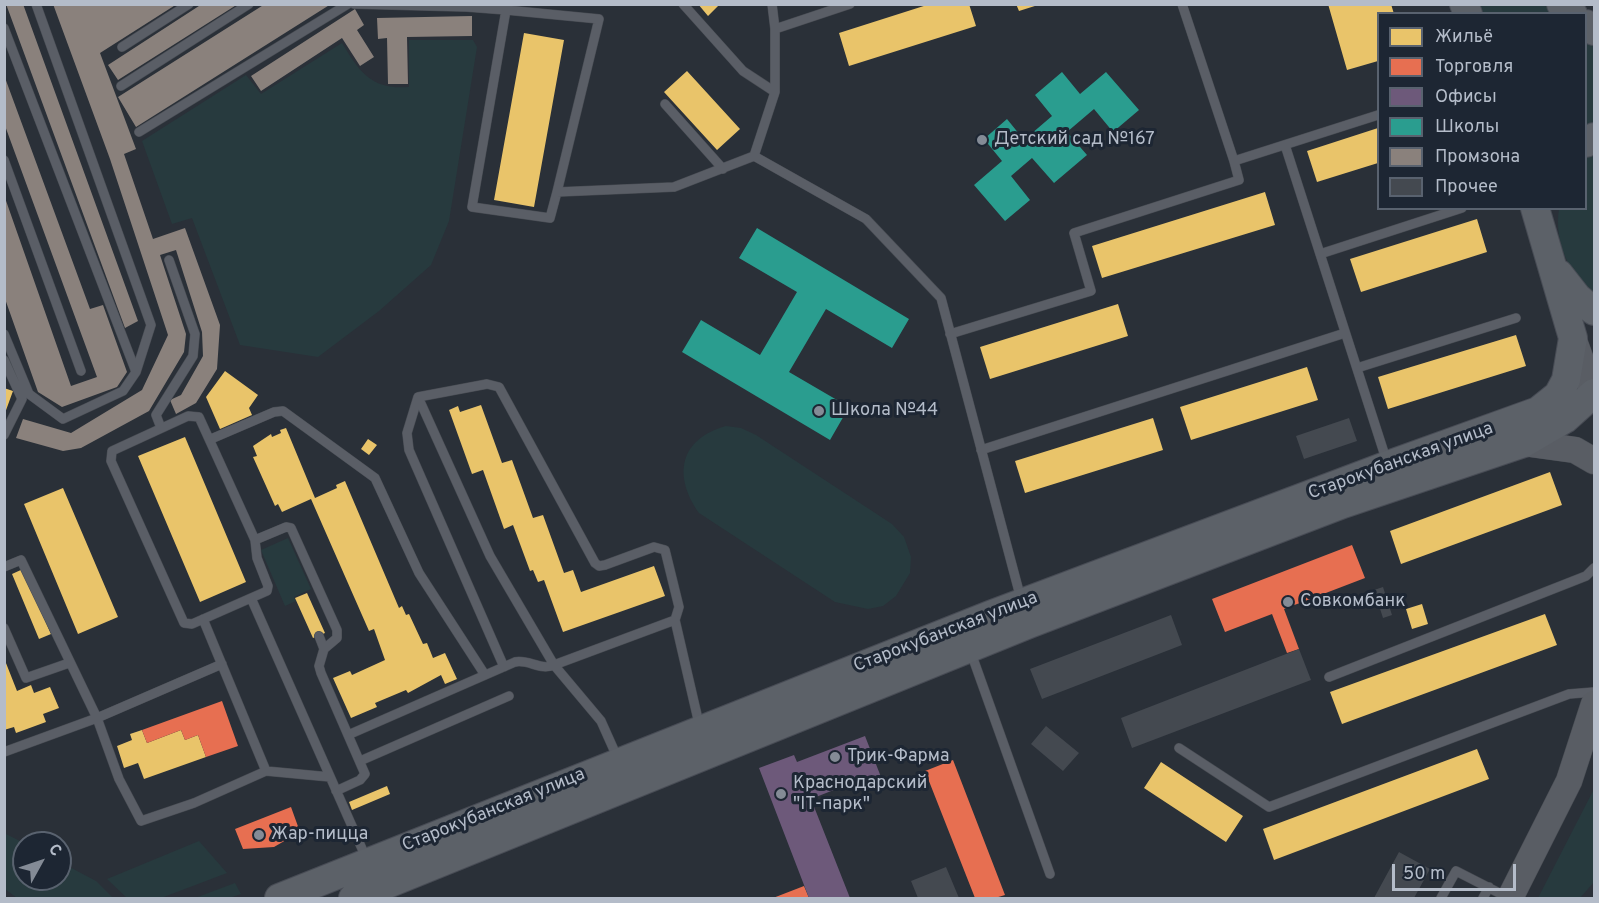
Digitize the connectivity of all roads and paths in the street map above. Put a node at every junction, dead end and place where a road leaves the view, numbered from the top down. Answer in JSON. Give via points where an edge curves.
{"nodes":[{"id":1,"x":36,"y":4,"type":"edge"},
{"id":2,"x":189,"y":4,"type":"edge"},
{"id":3,"x":249,"y":4,"type":"edge"},
{"id":4,"x":348,"y":4,"type":"edge"},
{"id":5,"x":354,"y":4,"type":"edge"},
{"id":6,"x":683,"y":4,"type":"edge"},
{"id":7,"x":772,"y":4,"type":"edge"},
{"id":8,"x":850,"y":4,"type":"edge"},
{"id":9,"x":421,"y":5,"type":"edge"},
{"id":10,"x":1185,"y":5,"type":"edge"},
{"id":11,"x":467,"y":6,"type":"edge"},
{"id":12,"x":506,"y":10,"type":"junction"},
{"id":13,"x":4,"y":28,"type":"edge"},
{"id":14,"x":775,"y":29,"type":"junction"},
{"id":15,"x":122,"y":47,"type":"dead end"},
{"id":16,"x":121,"y":86,"type":"dead end"},
{"id":17,"x":775,"y":92,"type":"junction"},
{"id":18,"x":665,"y":104,"type":"dead end"},
{"id":19,"x":1377,"y":115,"type":"edge"},
{"id":20,"x":140,"y":132,"type":"dead end"},
{"id":21,"x":1285,"y":145,"type":"junction"},
{"id":22,"x":754,"y":156,"type":"junction"},
{"id":23,"x":4,"y":160,"type":"edge"},
{"id":24,"x":1234,"y":161,"type":"junction"},
{"id":25,"x":723,"y":169,"type":"junction"},
{"id":26,"x":557,"y":192,"type":"junction"},
{"id":27,"x":1456,"y":210,"type":"edge"},
{"id":28,"x":1536,"y":210,"type":"edge"},
{"id":29,"x":1547,"y":210,"type":"edge"},
{"id":30,"x":1320,"y":254,"type":"junction"},
{"id":31,"x":1551,"y":257,"type":"junction"},
{"id":32,"x":170,"y":260,"type":"dead end"},
{"id":33,"x":1594,"y":311,"type":"edge"},
{"id":34,"x":1516,"y":318,"type":"dead end"},
{"id":35,"x":1346,"y":333,"type":"junction"},
{"id":36,"x":4,"y":334,"type":"edge"},
{"id":37,"x":950,"y":334,"type":"junction"},
{"id":38,"x":1573,"y":338,"type":"junction"},
{"id":39,"x":6,"y":364,"type":"edge"},
{"id":40,"x":1357,"y":368,"type":"junction"},
{"id":41,"x":81,"y":371,"type":"dead end"},
{"id":42,"x":136,"y":372,"type":"junction"},
{"id":43,"x":1594,"y":394,"type":"edge"},
{"id":44,"x":418,"y":397,"type":"junction"},
{"id":45,"x":161,"y":428,"type":"junction"},
{"id":46,"x":4,"y":435,"type":"edge"},
{"id":47,"x":211,"y":440,"type":"junction"},
{"id":48,"x":1524,"y":443,"type":"junction"},
{"id":49,"x":981,"y":450,"type":"junction"},
{"id":50,"x":1594,"y":461,"type":"edge"},
{"id":51,"x":1388,"y":465,"type":"junction"},
{"id":52,"x":255,"y":540,"type":"junction"},
{"id":53,"x":4,"y":567,"type":"edge"},
{"id":54,"x":1594,"y":568,"type":"edge"},
{"id":55,"x":251,"y":598,"type":"junction"},
{"id":56,"x":1025,"y":614,"type":"junction"},
{"id":57,"x":203,"y":620,"type":"junction"},
{"id":58,"x":675,"y":620,"type":"junction"},
{"id":59,"x":5,"y":629,"type":"edge"},
{"id":60,"x":319,"y":636,"type":"dead end"},
{"id":61,"x":969,"y":648,"type":"junction"},
{"id":62,"x":324,"y":649,"type":"junction"},
{"id":63,"x":69,"y":663,"type":"junction"},
{"id":64,"x":222,"y":664,"type":"junction"},
{"id":65,"x":554,"y":665,"type":"junction"},
{"id":66,"x":504,"y":667,"type":"junction"},
{"id":67,"x":485,"y":675,"type":"junction"},
{"id":68,"x":1329,"y":677,"type":"dead end"},
{"id":69,"x":1594,"y":692,"type":"edge"},
{"id":70,"x":509,"y":696,"type":"dead end"},
{"id":71,"x":1594,"y":704,"type":"edge"},
{"id":72,"x":97,"y":718,"type":"junction"},
{"id":73,"x":700,"y":729,"type":"junction"},
{"id":74,"x":348,"y":735,"type":"junction"},
{"id":75,"x":1179,"y":748,"type":"dead end"},
{"id":76,"x":4,"y":752,"type":"edge"},
{"id":77,"x":360,"y":761,"type":"junction"},
{"id":78,"x":619,"y":761,"type":"junction"},
{"id":79,"x":1594,"y":765,"type":"edge"},
{"id":80,"x":266,"y":771,"type":"junction"},
{"id":81,"x":330,"y":777,"type":"junction"},
{"id":82,"x":336,"y":791,"type":"junction"},
{"id":83,"x":368,"y":862,"type":"junction"},
{"id":84,"x":1050,"y":874,"type":"dead end"},
{"id":85,"x":1503,"y":895,"type":"edge"},
{"id":86,"x":279,"y":898,"type":"edge"},
{"id":87,"x":352,"y":898,"type":"edge"},
{"id":88,"x":1441,"y":898,"type":"edge"},
{"id":89,"x":1483,"y":898,"type":"edge"},
{"id":90,"x":1530,"y":898,"type":"edge"}],
"edges":[{"from":1,"to":42,"type":"lane","via":[[151,325]]},
{"from":2,"to":15,"type":"lane"},
{"from":3,"to":16,"type":"lane"},
{"from":4,"to":20,"type":"lane"},
{"from":5,"to":9,"type":"lane"},
{"from":6,"to":17,"type":"lane","via":[[743,70]]},
{"from":7,"to":14,"type":"lane"},
{"from":8,"to":14,"type":"lane"},
{"from":9,"to":11,"type":"lane"},
{"from":10,"to":24,"type":"lane"},
{"from":11,"to":12,"type":"lane"},
{"from":12,"to":26,"type":"lane","via":[[598,19]]},
{"from":12,"to":26,"type":"lane","via":[[472,207],[550,218]]},
{"from":13,"to":42,"type":"lane"},
{"from":14,"to":17,"type":"lane"},
{"from":17,"to":22,"type":"lane"},
{"from":18,"to":25,"type":"lane"},
{"from":19,"to":21,"type":"lane"},
{"from":21,"to":24,"type":"lane"},
{"from":21,"to":30,"type":"lane"},
{"from":22,"to":25,"type":"lane"},
{"from":22,"to":37,"type":"lane","via":[[866,219],[941,298]]},
{"from":23,"to":41,"type":"lane"},
{"from":24,"to":37,"type":"lane","via":[[1239,180],[1074,233],[1091,291]]},
{"from":25,"to":26,"type":"lane","via":[[675,187]]},
{"from":27,"to":30,"type":"lane"},
{"from":28,"to":31,"type":"main road"},
{"from":29,"to":31,"type":"main road","via":[[1546,235]]},
{"from":30,"to":35,"type":"lane"},
{"from":31,"to":33,"type":"main road","via":[[1570,290]]},
{"from":31,"to":38,"type":"main road"},
{"from":32,"to":45,"type":"lane","via":[[195,334],[193,356],[156,415]]},
{"from":34,"to":40,"type":"lane"},
{"from":35,"to":40,"type":"lane"},
{"from":35,"to":49,"type":"lane"},
{"from":36,"to":42,"type":"lane","via":[[29,394],[63,419],[123,391]]},
{"from":37,"to":49,"type":"lane"},
{"from":38,"to":43,"type":"main road"},
{"from":38,"to":51,"type":"main road","name":"Старокубанская улица","via":[[1566,380],[1558,395],[1538,411]]},
{"from":39,"to":46,"type":"lane","via":[[22,399]]},
{"from":40,"to":51,"type":"lane"},
{"from":43,"to":48,"type":"main road","name":"Старокубанская улица","via":[[1565,419]]},
{"from":44,"to":58,"type":"lane","via":[[487,384],[499,387],[595,563],[605,565],[654,547],[665,550],[679,607]]},
{"from":44,"to":65,"type":"lane","via":[[490,556]]},
{"from":44,"to":66,"type":"lane","via":[[407,433],[409,450]]},
{"from":45,"to":47,"type":"lane","via":[[193,415],[199,417]]},
{"from":45,"to":57,"type":"lane","via":[[117,447],[110,455],[111,461],[181,618],[188,625]]},
{"from":47,"to":52,"type":"lane"},
{"from":47,"to":67,"type":"lane","via":[[283,411],[367,470],[381,487],[419,573]]},
{"from":48,"to":50,"type":"main road","name":"Старокубанская улица","via":[[1575,450]]},
{"from":48,"to":56,"type":"main road","name":"Старокубанская улица"},
{"from":49,"to":56,"type":"lane"},
{"from":51,"to":56,"type":"main road","name":"Старокубанская улица"},
{"from":52,"to":55,"type":"lane","via":[[268,586],[267,591]]},
{"from":52,"to":62,"type":"lane","via":[[286,527],[294,532],[338,634]]},
{"from":53,"to":63,"type":"lane","via":[[21,560]]},
{"from":54,"to":68,"type":"lane","via":[[1586,576]]},
{"from":55,"to":57,"type":"lane"},
{"from":55,"to":81,"type":"lane"},
{"from":56,"to":61,"type":"main road","name":"Старокубанская улица"},
{"from":56,"to":73,"type":"main road","name":"Старокубанская улица"},
{"from":57,"to":64,"type":"lane"},
{"from":58,"to":65,"type":"lane"},
{"from":58,"to":73,"type":"lane"},
{"from":59,"to":63,"type":"lane","via":[[26,678]]},
{"from":60,"to":62,"type":"lane"},
{"from":61,"to":84,"type":"lane"},
{"from":61,"to":87,"type":"main road","name":"Старокубанская улица"},
{"from":62,"to":74,"type":"lane","via":[[321,673]]},
{"from":63,"to":72,"type":"lane"},
{"from":64,"to":72,"type":"lane"},
{"from":64,"to":80,"type":"lane"},
{"from":65,"to":66,"type":"lane","via":[[546,668],[522,660]]},
{"from":65,"to":78,"type":"lane","via":[[601,721]]},
{"from":66,"to":67,"type":"lane"},
{"from":67,"to":74,"type":"lane","via":[[452,685]]},
{"from":69,"to":75,"type":"lane","via":[[1569,694],[1269,807]]},
{"from":70,"to":77,"type":"lane"},
{"from":71,"to":85,"type":"main road","via":[[1569,781]]},
{"from":72,"to":76,"type":"lane"},
{"from":72,"to":80,"type":"lane","via":[[119,778],[141,821]]},
{"from":73,"to":78,"type":"main road","name":"Старокубанская улица"},
{"from":74,"to":77,"type":"lane"},
{"from":77,"to":82,"type":"lane","via":[[363,778]]},
{"from":78,"to":83,"type":"main road","name":"Старокубанская улица"},
{"from":79,"to":90,"type":"main road"},
{"from":80,"to":81,"type":"lane"},
{"from":81,"to":82,"type":"lane"},
{"from":82,"to":83,"type":"lane"},
{"from":83,"to":86,"type":"main road","name":"Старокубанская улица"},
{"from":85,"to":88,"type":"lane","via":[[1456,871]]},
{"from":85,"to":89,"type":"lane"}]}
